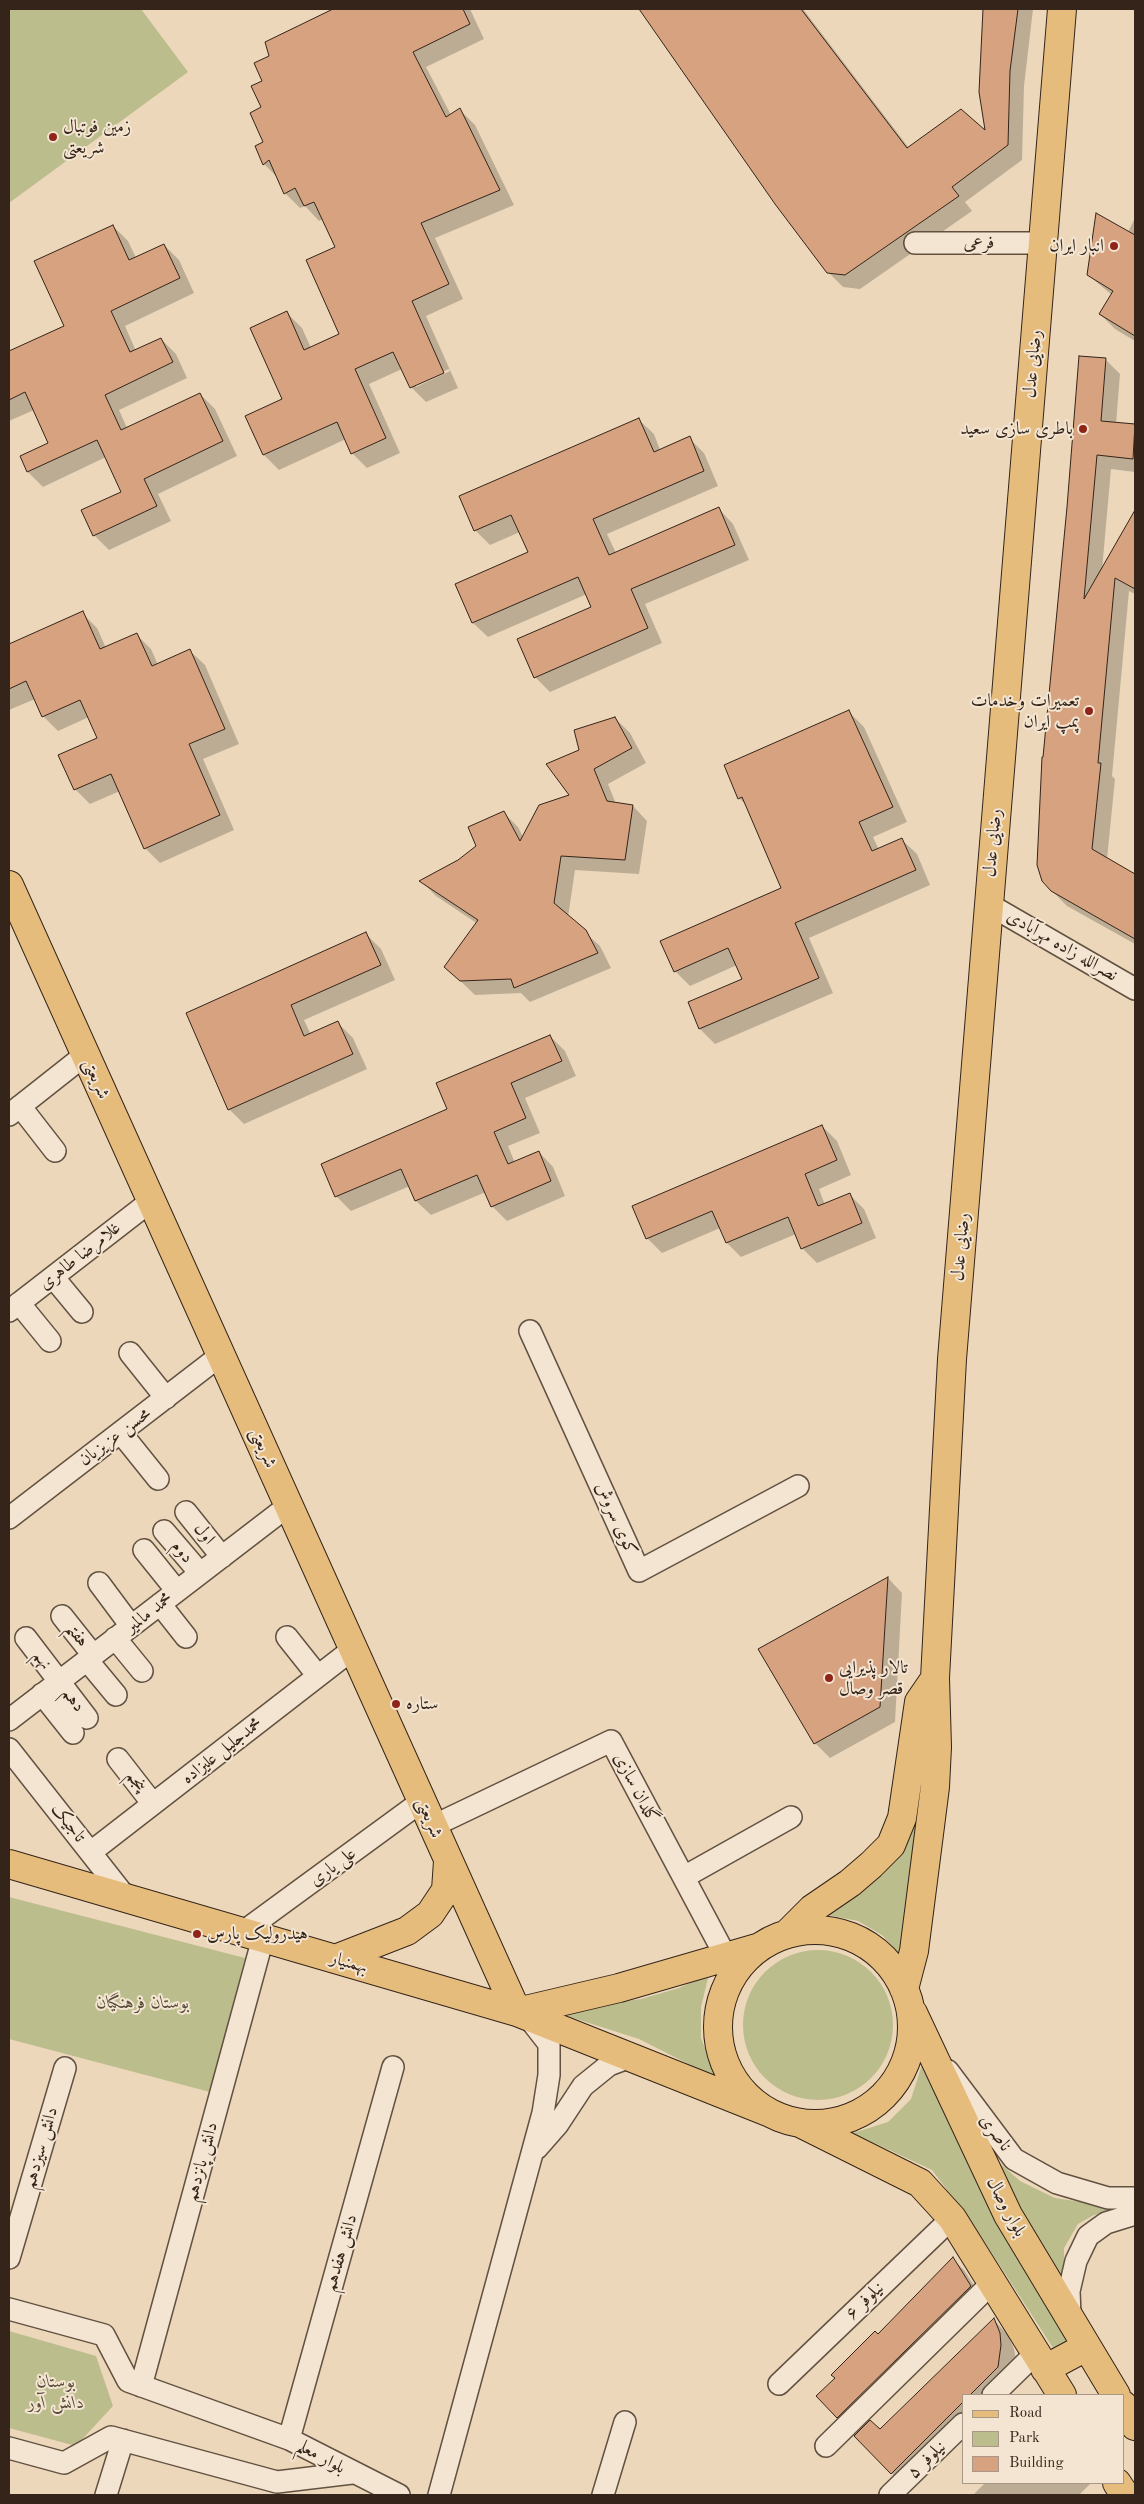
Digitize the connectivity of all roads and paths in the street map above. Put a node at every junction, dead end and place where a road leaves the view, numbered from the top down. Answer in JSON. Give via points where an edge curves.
{"nodes":[{"id":1,"x":1062,"y":9,"type":"edge"},
{"id":2,"x":915,"y":243,"type":"dead end"},
{"id":3,"x":1043,"y":243,"type":"junction"},
{"id":4,"x":12,"y":901,"type":"edge"},
{"id":5,"x":988,"y":904,"type":"junction"},
{"id":6,"x":1135,"y":989,"type":"edge"},
{"id":7,"x":85,"y":1055,"type":"junction"},
{"id":8,"x":14,"y":1110,"type":"edge"},
{"id":9,"x":55,"y":1151,"type":"dead end"},
{"id":10,"x":151,"y":1201,"type":"junction"},
{"id":11,"x":53,"y":1276,"type":"junction"},
{"id":12,"x":13,"y":1308,"type":"edge"},
{"id":13,"x":82,"y":1312,"type":"dead end"},
{"id":14,"x":530,"y":1331,"type":"dead end"},
{"id":15,"x":44,"y":1345,"type":"dead end"},
{"id":16,"x":130,"y":1353,"type":"dead end"},
{"id":17,"x":222,"y":1356,"type":"junction"},
{"id":18,"x":166,"y":1398,"type":"junction"},
{"id":19,"x":121,"y":1433,"type":"junction"},
{"id":20,"x":158,"y":1479,"type":"dead end"},
{"id":21,"x":798,"y":1486,"type":"dead end"},
{"id":22,"x":288,"y":1506,"type":"junction"},
{"id":23,"x":186,"y":1512,"type":"dead end"},
{"id":24,"x":9,"y":1518,"type":"edge"},
{"id":25,"x":164,"y":1531,"type":"dead end"},
{"id":26,"x":144,"y":1550,"type":"dead end"},
{"id":27,"x":222,"y":1557,"type":"junction"},
{"id":28,"x":200,"y":1573,"type":"junction"},
{"id":29,"x":99,"y":1583,"type":"dead end"},
{"id":30,"x":177,"y":1591,"type":"junction"},
{"id":31,"x":160,"y":1604,"type":"junction"},
{"id":32,"x":62,"y":1616,"type":"dead end"},
{"id":33,"x":123,"y":1632,"type":"junction"},
{"id":34,"x":186,"y":1637,"type":"dead end"},
{"id":35,"x":287,"y":1637,"type":"dead end"},
{"id":36,"x":26,"y":1638,"type":"dead end"},
{"id":37,"x":353,"y":1649,"type":"junction"},
{"id":38,"x":90,"y":1658,"type":"junction"},
{"id":39,"x":142,"y":1671,"type":"dead end"},
{"id":40,"x":318,"y":1676,"type":"junction"},
{"id":41,"x":935,"y":1678,"type":"junction"},
{"id":42,"x":50,"y":1688,"type":"junction"},
{"id":43,"x":116,"y":1695,"type":"dead end"},
{"id":44,"x":9,"y":1720,"type":"edge"},
{"id":45,"x":80,"y":1726,"type":"dead end"},
{"id":46,"x":9,"y":1748,"type":"edge"},
{"id":47,"x":118,"y":1759,"type":"dead end"},
{"id":48,"x":422,"y":1801,"type":"junction"},
{"id":49,"x":154,"y":1804,"type":"junction"},
{"id":50,"x":791,"y":1817,"type":"dead end"},
{"id":51,"x":433,"y":1826,"type":"junction"},
{"id":52,"x":91,"y":1852,"type":"junction"},
{"id":53,"x":448,"y":1861,"type":"junction"},
{"id":54,"x":9,"y":1864,"type":"edge"},
{"id":55,"x":684,"y":1877,"type":"junction"},
{"id":56,"x":127,"y":1899,"type":"junction"},
{"id":57,"x":788,"y":1933,"type":"junction"},
{"id":58,"x":253,"y":1935,"type":"junction"},
{"id":59,"x":759,"y":1947,"type":"junction"},
{"id":60,"x":726,"y":1956,"type":"junction"},
{"id":61,"x":335,"y":1959,"type":"junction"},
{"id":62,"x":908,"y":2000,"type":"junction"},
{"id":63,"x":522,"y":2015,"type":"junction"},
{"id":64,"x":934,"y":2052,"type":"junction"},
{"id":65,"x":630,"y":2057,"type":"junction"},
{"id":66,"x":393,"y":2067,"type":"dead end"},
{"id":67,"x":65,"y":2068,"type":"dead end"},
{"id":68,"x":768,"y":2112,"type":"junction"},
{"id":69,"x":798,"y":2123,"type":"junction"},
{"id":70,"x":533,"y":2152,"type":"junction"},
{"id":71,"x":1135,"y":2198,"type":"edge"},
{"id":72,"x":1135,"y":2214,"type":"edge"},
{"id":73,"x":952,"y":2218,"type":"junction"},
{"id":74,"x":9,"y":2258,"type":"edge"},
{"id":75,"x":992,"y":2283,"type":"junction"},
{"id":76,"x":9,"y":2309,"type":"edge"},
{"id":77,"x":1070,"y":2315,"type":"junction"},
{"id":78,"x":1086,"y":2347,"type":"junction"},
{"id":79,"x":1040,"y":2361,"type":"junction"},
{"id":80,"x":779,"y":2384,"type":"dead end"},
{"id":81,"x":142,"y":2386,"type":"junction"},
{"id":82,"x":993,"y":2394,"type":"edge"},
{"id":83,"x":1061,"y":2394,"type":"edge"},
{"id":84,"x":1115,"y":2394,"type":"edge"},
{"id":85,"x":1124,"y":2407,"type":"edge"},
{"id":86,"x":625,"y":2422,"type":"dead end"},
{"id":87,"x":962,"y":2425,"type":"edge"},
{"id":88,"x":1135,"y":2426,"type":"edge"},
{"id":89,"x":289,"y":2439,"type":"junction"},
{"id":90,"x":123,"y":2440,"type":"junction"},
{"id":91,"x":826,"y":2446,"type":"dead end"},
{"id":92,"x":9,"y":2448,"type":"edge"},
{"id":93,"x":352,"y":2473,"type":"junction"},
{"id":94,"x":1118,"y":2484,"type":"edge"},
{"id":95,"x":276,"y":2489,"type":"edge"},
{"id":96,"x":106,"y":2495,"type":"edge"},
{"id":97,"x":399,"y":2495,"type":"edge"},
{"id":98,"x":439,"y":2495,"type":"edge"},
{"id":99,"x":603,"y":2495,"type":"edge"},
{"id":100,"x":890,"y":2495,"type":"edge"},
{"id":101,"x":1125,"y":2495,"type":"edge"}],
"edges":[{"from":1,"to":3,"type":"main road","name":"رضایی عدل"},
{"from":2,"to":3,"type":"street","name":"فرعی"},
{"from":3,"to":5,"type":"main road","name":"رضایی عدل"},
{"from":4,"to":7,"type":"main road","name":"شریعتی"},
{"from":5,"to":6,"type":"street","name":"نصرالله زاده مهرآبادی"},
{"from":5,"to":41,"type":"main road","name":"رضایی عدل","via":[[952,1359]]},
{"from":7,"to":8,"type":"street"},
{"from":7,"to":10,"type":"main road","name":"شریعتی"},
{"from":8,"to":9,"type":"street"},
{"from":10,"to":11,"type":"street","name":"غلامرضا طاهری"},
{"from":10,"to":17,"type":"main road","name":"شریعتی"},
{"from":11,"to":12,"type":"street","name":"غلامرضا طاهری"},
{"from":11,"to":13,"type":"street"},
{"from":12,"to":15,"type":"street"},
{"from":14,"to":21,"type":"street","name":"کوی سروش","via":[[639,1571]]},
{"from":16,"to":18,"type":"street"},
{"from":17,"to":18,"type":"street","name":"محسن عزیزیان"},
{"from":17,"to":22,"type":"main road","name":"شریعتی"},
{"from":18,"to":19,"type":"street","name":"محسن عزیزیان"},
{"from":19,"to":20,"type":"street"},
{"from":19,"to":24,"type":"street","name":"محسن عزیزیان"},
{"from":22,"to":27,"type":"street","name":"محمد مالمیر"},
{"from":22,"to":37,"type":"main road","name":"شریعتی"},
{"from":23,"to":27,"type":"street","name":"اول"},
{"from":25,"to":28,"type":"street","name":"دوم"},
{"from":26,"to":30,"type":"street"},
{"from":27,"to":28,"type":"street","name":"محمد مالمیر"},
{"from":28,"to":30,"type":"street","name":"محمد مالمیر"},
{"from":29,"to":33,"type":"street"},
{"from":30,"to":31,"type":"street","name":"محمد مالمیر"},
{"from":31,"to":33,"type":"street","name":"محمد مالمیر"},
{"from":31,"to":34,"type":"street"},
{"from":32,"to":38,"type":"street","name":"هفتم"},
{"from":33,"to":38,"type":"street","name":"محمد مالمیر"},
{"from":33,"to":39,"type":"street"},
{"from":35,"to":40,"type":"street"},
{"from":36,"to":42,"type":"street","name":"نهم"},
{"from":37,"to":40,"type":"street","name":"محمدجلیل علیزاده"},
{"from":37,"to":48,"type":"main road","name":"شریعتی"},
{"from":38,"to":42,"type":"street","name":"محمد مالمیر"},
{"from":38,"to":43,"type":"street","name":"هفتم"},
{"from":40,"to":49,"type":"street","name":"محمدجلیل علیزاده"},
{"from":41,"to":57,"type":"main road","via":[[919,1702],[902,1818],[891,1845],[850,1883],[812,1909]]},
{"from":41,"to":62,"type":"main road","name":"رضایی عدل","via":[[935,1787]]},
{"from":42,"to":44,"type":"street","name":"محمد مالمیر"},
{"from":42,"to":45,"type":"street","name":"دهم"},
{"from":46,"to":52,"type":"street","name":"تاجیک"},
{"from":47,"to":49,"type":"street","name":"پنجم"},
{"from":48,"to":51,"type":"main road","name":"شریعتی"},
{"from":48,"to":58,"type":"street","name":"علی یاری"},
{"from":49,"to":52,"type":"street","name":"محمدجلیل علیزاده"},
{"from":50,"to":55,"type":"street"},
{"from":51,"to":53,"type":"main road","name":"شریعتی"},
{"from":51,"to":55,"type":"street","name":"گلدان سازی","via":[[611,1741]]},
{"from":52,"to":56,"type":"street","name":"تاجیک"},
{"from":53,"to":61,"type":"main road","via":[[446,1890],[430,1914],[407,1931]]},
{"from":53,"to":63,"type":"main road","name":"شریعتی"},
{"from":54,"to":56,"type":"main road","name":"بهمنیار"},
{"from":55,"to":60,"type":"street","name":"گلدان سازی"},
{"from":56,"to":58,"type":"main road","name":"بهمنیار"},
{"from":57,"to":59,"type":"main road"},
{"from":57,"to":62,"type":"main road","name":"بلوار وصال","via":[[821,1929],[853,1936],[880,1953],[901,1979]]},
{"from":58,"to":61,"type":"main road","name":"بهمنیار"},
{"from":58,"to":81,"type":"street","name":"دانش پانزدهم"},
{"from":59,"to":60,"type":"main road"},
{"from":59,"to":68,"type":"main road","via":[[736,1970],[722,2000],[718,2033],[730,2072],[743,2092]]},
{"from":60,"to":63,"type":"main road"},
{"from":61,"to":63,"type":"main road","name":"بهمنیار"},
{"from":62,"to":64,"type":"main road","name":"بلوار وصال"},
{"from":62,"to":69,"type":"main road","via":[[912,2041],[903,2070],[884,2096],[859,2114],[829,2123]]},
{"from":63,"to":65,"type":"main road","name":"بهمنیار"},
{"from":63,"to":70,"type":"street","via":[[549,2044],[549,2075]]},
{"from":64,"to":71,"type":"street","name":"ناصری","via":[[1014,2159],[1057,2183],[1108,2198]]},
{"from":64,"to":77,"type":"main road","name":"بلوار وصال","via":[[1008,2215]]},
{"from":65,"to":68,"type":"main road","name":"بهمنیار"},
{"from":65,"to":70,"type":"street","via":[[609,2065],[583,2086],[558,2124]]},
{"from":66,"to":89,"type":"street","name":"دانش هفدهم"},
{"from":67,"to":74,"type":"street","name":"دانش سیزدهم"},
{"from":68,"to":69,"type":"main road","name":"بهمنیار"},
{"from":69,"to":73,"type":"main road","via":[[920,2183]]},
{"from":70,"to":98,"type":"street"},
{"from":72,"to":77,"type":"street","via":[[1106,2223],[1088,2236],[1076,2261],[1069,2290]]},
{"from":73,"to":75,"type":"main road"},
{"from":73,"to":80,"type":"street","name":"نیلوفر ۶"},
{"from":75,"to":79,"type":"main road"},
{"from":75,"to":91,"type":"street"},
{"from":76,"to":81,"type":"street","name":"بلوار معلم","via":[[104,2335],[128,2381]]},
{"from":77,"to":78,"type":"main road","name":"بلوار وصال"},
{"from":78,"to":79,"type":"main road"},
{"from":78,"to":84,"type":"main road","name":"بلوار وصال"},
{"from":79,"to":82,"type":"street"},
{"from":79,"to":83,"type":"main road"},
{"from":81,"to":89,"type":"street","name":"بلوار معلم"},
{"from":85,"to":88,"type":"main road"},
{"from":86,"to":99,"type":"street"},
{"from":87,"to":100,"type":"street","name":"نیلوفر ۵"},
{"from":89,"to":93,"type":"street","name":"بلوار معلم"},
{"from":90,"to":92,"type":"street","name":"بلوار معلم","via":[[112,2437],[64,2463]]},
{"from":90,"to":95,"type":"street","name":"بلوار معلم"},
{"from":90,"to":96,"type":"street"},
{"from":93,"to":95,"type":"street","name":"بلوار معلم"},
{"from":93,"to":97,"type":"street"},
{"from":94,"to":101,"type":"main road"}]}
